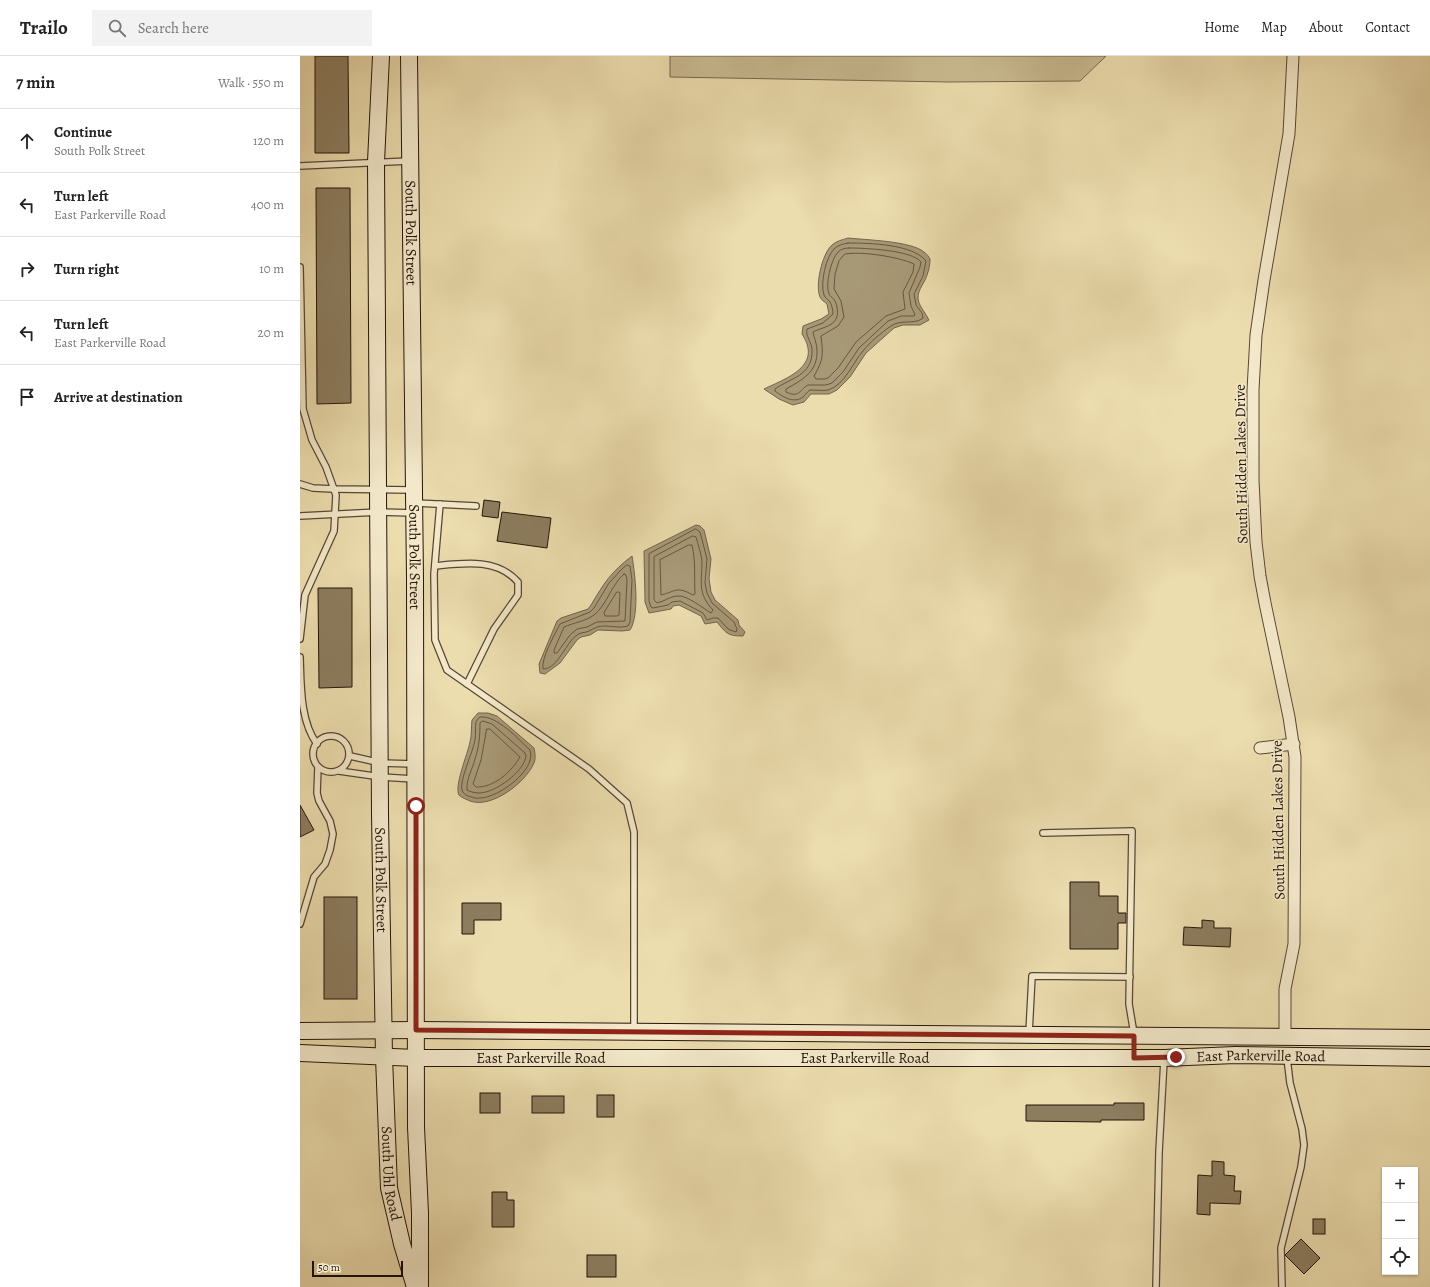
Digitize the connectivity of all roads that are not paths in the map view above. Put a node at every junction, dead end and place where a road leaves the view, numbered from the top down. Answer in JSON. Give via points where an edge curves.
{"nodes":[{"id":1,"x":381,"y":56,"type":"edge"},
{"id":2,"x":409,"y":56,"type":"edge"},
{"id":3,"x":1293,"y":56,"type":"edge"},
{"id":4,"x":410,"y":161,"type":"junction"},
{"id":5,"x":376,"y":162,"type":"junction"},
{"id":6,"x":300,"y":166,"type":"edge"},
{"id":7,"x":300,"y":268,"type":"edge"},
{"id":8,"x":300,"y":311,"type":"edge"},
{"id":9,"x":300,"y":484,"type":"edge"},
{"id":10,"x":334,"y":489,"type":"junction"},
{"id":11,"x":379,"y":490,"type":"junction"},
{"id":12,"x":414,"y":502,"type":"junction"},
{"id":13,"x":440,"y":504,"type":"junction"},
{"id":14,"x":476,"y":506,"type":"dead end"},
{"id":15,"x":379,"y":512,"type":"junction"},
{"id":16,"x":336,"y":515,"type":"junction"},
{"id":17,"x":300,"y":516,"type":"edge"},
{"id":18,"x":435,"y":566,"type":"junction"},
{"id":19,"x":301,"y":613,"type":"edge"},
{"id":20,"x":300,"y":639,"type":"edge"},
{"id":21,"x":300,"y":657,"type":"edge"},
{"id":22,"x":467,"y":684,"type":"junction"},
{"id":23,"x":317,"y":744,"type":"junction"},
{"id":24,"x":1294,"y":744,"type":"junction"},
{"id":25,"x":1260,"y":748,"type":"dead end"},
{"id":26,"x":350,"y":756,"type":"junction"},
{"id":27,"x":318,"y":767,"type":"junction"},
{"id":28,"x":381,"y":770,"type":"junction"},
{"id":29,"x":339,"y":771,"type":"junction"},
{"id":30,"x":416,"y":772,"type":"junction"},
{"id":31,"x":1043,"y":833,"type":"dead end"},
{"id":32,"x":300,"y":924,"type":"edge"},
{"id":33,"x":1130,"y":977,"type":"junction"},
{"id":34,"x":384,"y":1030,"type":"junction"},
{"id":35,"x":416,"y":1030,"type":"junction"},
{"id":36,"x":300,"y":1031,"type":"edge"},
{"id":37,"x":634,"y":1032,"type":"junction"},
{"id":38,"x":877,"y":1034,"type":"junction"},
{"id":39,"x":1029,"y":1035,"type":"junction"},
{"id":40,"x":1134,"y":1036,"type":"junction"},
{"id":41,"x":1286,"y":1037,"type":"junction"},
{"id":42,"x":1430,"y":1038,"type":"edge"},
{"id":43,"x":300,"y":1053,"type":"edge"},
{"id":44,"x":1287,"y":1056,"type":"junction"},
{"id":45,"x":384,"y":1057,"type":"junction"},
{"id":46,"x":876,"y":1057,"type":"junction"},
{"id":47,"x":416,"y":1058,"type":"junction"},
{"id":48,"x":1134,"y":1058,"type":"junction"},
{"id":49,"x":1164,"y":1058,"type":"junction"},
{"id":50,"x":1430,"y":1058,"type":"edge"},
{"id":51,"x":415,"y":1287,"type":"edge"},
{"id":52,"x":420,"y":1287,"type":"edge"},
{"id":53,"x":1156,"y":1287,"type":"edge"},
{"id":54,"x":1282,"y":1287,"type":"edge"}],
"edges":[{"from":1,"to":5,"type":"main road","name":"South Polk Street"},
{"from":2,"to":4,"type":"main road","name":"South Polk Street"},
{"from":3,"to":24,"type":"street","name":"South Hidden Lakes Drive","via":[[1287,154],[1256,335],[1253,480],[1260,576]]},
{"from":4,"to":5,"type":"lane"},
{"from":4,"to":12,"type":"main road","name":"South Polk Street"},
{"from":5,"to":6,"type":"lane"},
{"from":5,"to":11,"type":"main road","name":"South Polk Street"},
{"from":7,"to":8,"type":"lane"},
{"from":8,"to":10,"type":"lane","via":[[303,409],[312,440]]},
{"from":9,"to":10,"type":"lane","via":[[313,488]]},
{"from":10,"to":11,"type":"lane"},
{"from":10,"to":16,"type":"lane"},
{"from":11,"to":12,"type":"lane"},
{"from":11,"to":15,"type":"main road","name":"South Polk Street"},
{"from":12,"to":13,"type":"lane"},
{"from":12,"to":15,"type":"lane"},
{"from":12,"to":30,"type":"main road","name":"South Polk Street"},
{"from":13,"to":14,"type":"lane"},
{"from":13,"to":18,"type":"lane"},
{"from":15,"to":16,"type":"lane"},
{"from":15,"to":28,"type":"main road","name":"South Polk Street"},
{"from":16,"to":17,"type":"lane"},
{"from":16,"to":19,"type":"lane","via":[[334,531],[305,595]]},
{"from":18,"to":22,"type":"lane","via":[[435,640],[446,670]]},
{"from":18,"to":22,"type":"lane","via":[[487,564],[511,574],[518,582],[518,595],[494,629]]},
{"from":19,"to":20,"type":"lane"},
{"from":21,"to":23,"type":"lane","via":[[304,716],[312,738]]},
{"from":22,"to":37,"type":"lane","via":[[589,769],[627,803],[634,832]]},
{"from":23,"to":26,"type":"lane","via":[[324,738],[336,737],[346,744]]},
{"from":23,"to":27,"type":"lane","via":[[313,757]]},
{"from":24,"to":25,"type":"street"},
{"from":24,"to":41,"type":"street","name":"South Hidden Lakes Drive","via":[[1294,944],[1285,989]]},
{"from":26,"to":28,"type":"lane"},
{"from":26,"to":29,"type":"lane"},
{"from":27,"to":29,"type":"lane","via":[[323,771]]},
{"from":27,"to":32,"type":"lane","via":[[319,801],[330,821],[333,834],[325,864],[314,878]]},
{"from":28,"to":29,"type":"lane"},
{"from":28,"to":30,"type":"lane"},
{"from":28,"to":30,"type":"lane"},
{"from":28,"to":34,"type":"main road","name":"South Polk Street"},
{"from":30,"to":35,"type":"main road","name":"South Polk Street"},
{"from":31,"to":33,"type":"lane","via":[[1132,831]]},
{"from":33,"to":39,"type":"lane","via":[[1032,976]]},
{"from":33,"to":40,"type":"lane","via":[[1129,1004]]},
{"from":34,"to":35,"type":"main road","name":"East Parkerville Road"},
{"from":34,"to":36,"type":"main road","name":"East Parkerville Road"},
{"from":34,"to":45,"type":"main road","name":"South Polk Street"},
{"from":35,"to":37,"type":"main road","name":"East Parkerville Road"},
{"from":35,"to":47,"type":"main road","name":"South Polk Street"},
{"from":37,"to":38,"type":"main road","name":"East Parkerville Road"},
{"from":38,"to":39,"type":"main road","name":"East Parkerville Road"},
{"from":38,"to":46,"type":"main road"},
{"from":39,"to":40,"type":"main road","name":"East Parkerville Road"},
{"from":40,"to":41,"type":"main road","name":"East Parkerville Road"},
{"from":40,"to":48,"type":"main road"},
{"from":41,"to":42,"type":"main road","name":"East Parkerville Road"},
{"from":41,"to":44,"type":"main road"},
{"from":43,"to":45,"type":"main road","name":"East Parkerville Road"},
{"from":44,"to":49,"type":"main road","name":"East Parkerville Road"},
{"from":44,"to":50,"type":"main road","name":"East Parkerville Road"},
{"from":44,"to":54,"type":"lane","via":[[1290,1083],[1304,1145],[1281,1248]]},
{"from":45,"to":47,"type":"main road","name":"East Parkerville Road"},
{"from":45,"to":51,"type":"main road","name":"South Uhl Road","via":[[389,1188]]},
{"from":46,"to":47,"type":"main road","name":"East Parkerville Road"},
{"from":46,"to":48,"type":"main road","name":"East Parkerville Road"},
{"from":47,"to":52,"type":"main road","name":"South Uhl Road"},
{"from":48,"to":49,"type":"main road","name":"East Parkerville Road"},
{"from":49,"to":53,"type":"lane"}]}
